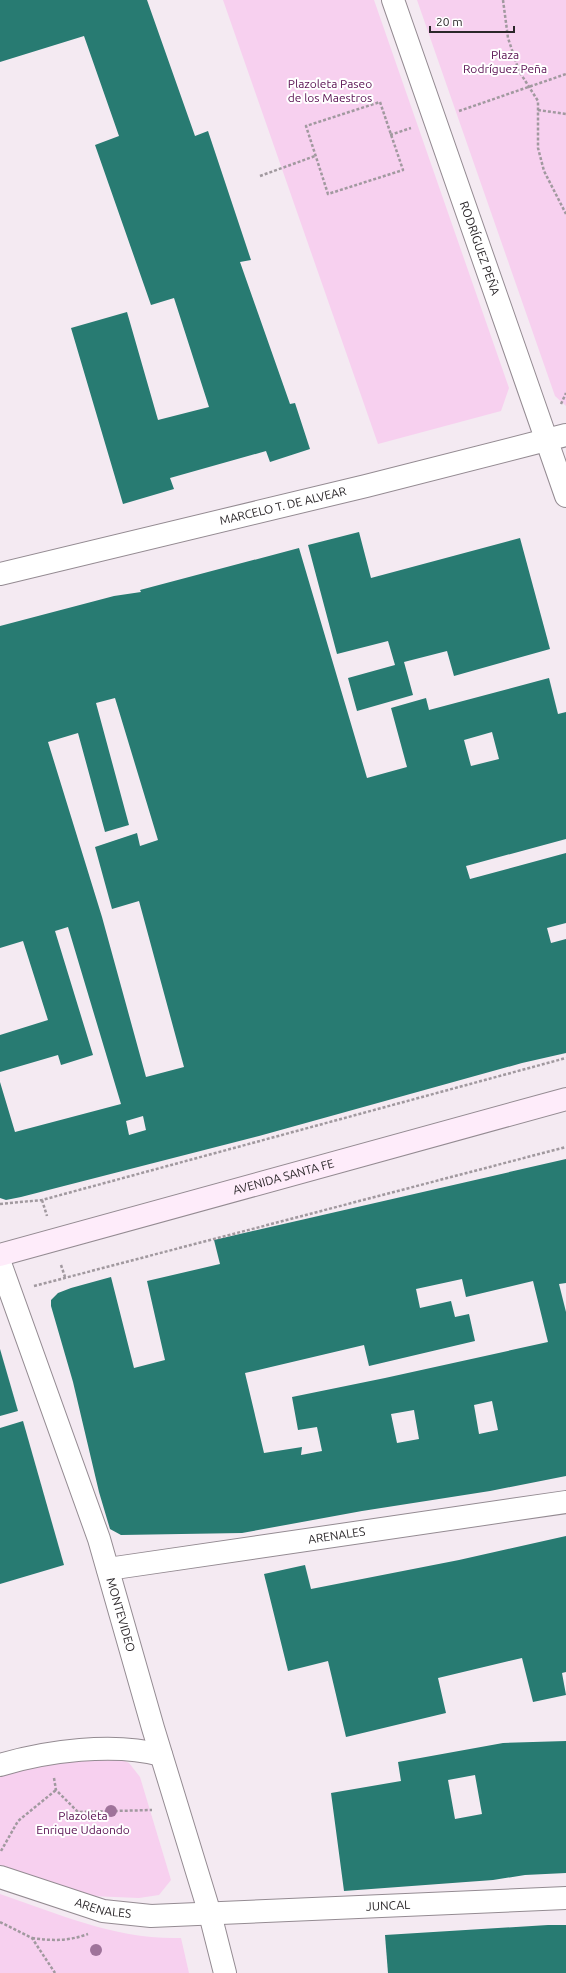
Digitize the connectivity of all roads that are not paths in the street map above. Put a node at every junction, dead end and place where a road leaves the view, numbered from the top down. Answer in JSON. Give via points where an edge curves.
{"nodes":[{"id":1,"x":393,"y":0,"type":"edge"},
{"id":2,"x":556,"y":437,"type":"edge"},
{"id":3,"x":566,"y":496,"type":"edge"},
{"id":4,"x":0,"y":574,"type":"edge"},
{"id":5,"x":566,"y":1099,"type":"edge"},
{"id":6,"x":0,"y":1255,"type":"edge"},
{"id":7,"x":0,"y":1263,"type":"edge"},
{"id":8,"x":566,"y":1502,"type":"edge"},
{"id":9,"x":108,"y":1568,"type":"junction"},
{"id":10,"x":161,"y":1755,"type":"junction"},
{"id":11,"x":0,"y":1765,"type":"edge"},
{"id":12,"x":0,"y":1878,"type":"edge"},
{"id":13,"x":566,"y":1898,"type":"edge"},
{"id":14,"x":210,"y":1914,"type":"junction"},
{"id":15,"x":225,"y":1973,"type":"edge"}],
"edges":[{"from":1,"to":2,"type":"street","name":"RODRÍGUEZ PEÑA","via":[[435,119]]},
{"from":2,"to":3,"type":"street","name":"RODRÍGUEZ PEÑA"},
{"from":2,"to":4,"type":"street","name":"MARCELO T. DE ALVEAR","via":[[366,486]]},
{"from":5,"to":6,"type":"main road","name":"AVENIDA SANTA FE"},
{"from":7,"to":9,"type":"street","name":"MONTEVIDEO"},
{"from":8,"to":9,"type":"street","name":"ARENALES"},
{"from":9,"to":10,"type":"street","name":"MONTEVIDEO"},
{"from":10,"to":11,"type":"street","via":[[128,1750],[87,1751],[51,1754]]},
{"from":10,"to":14,"type":"street","name":"MONTEVIDEO"},
{"from":12,"to":14,"type":"street","name":"ARENALES","via":[[98,1909],[123,1914]]},
{"from":13,"to":14,"type":"street","name":"JUNCAL"},
{"from":14,"to":15,"type":"street","name":"MONTEVIDEO"}]}
